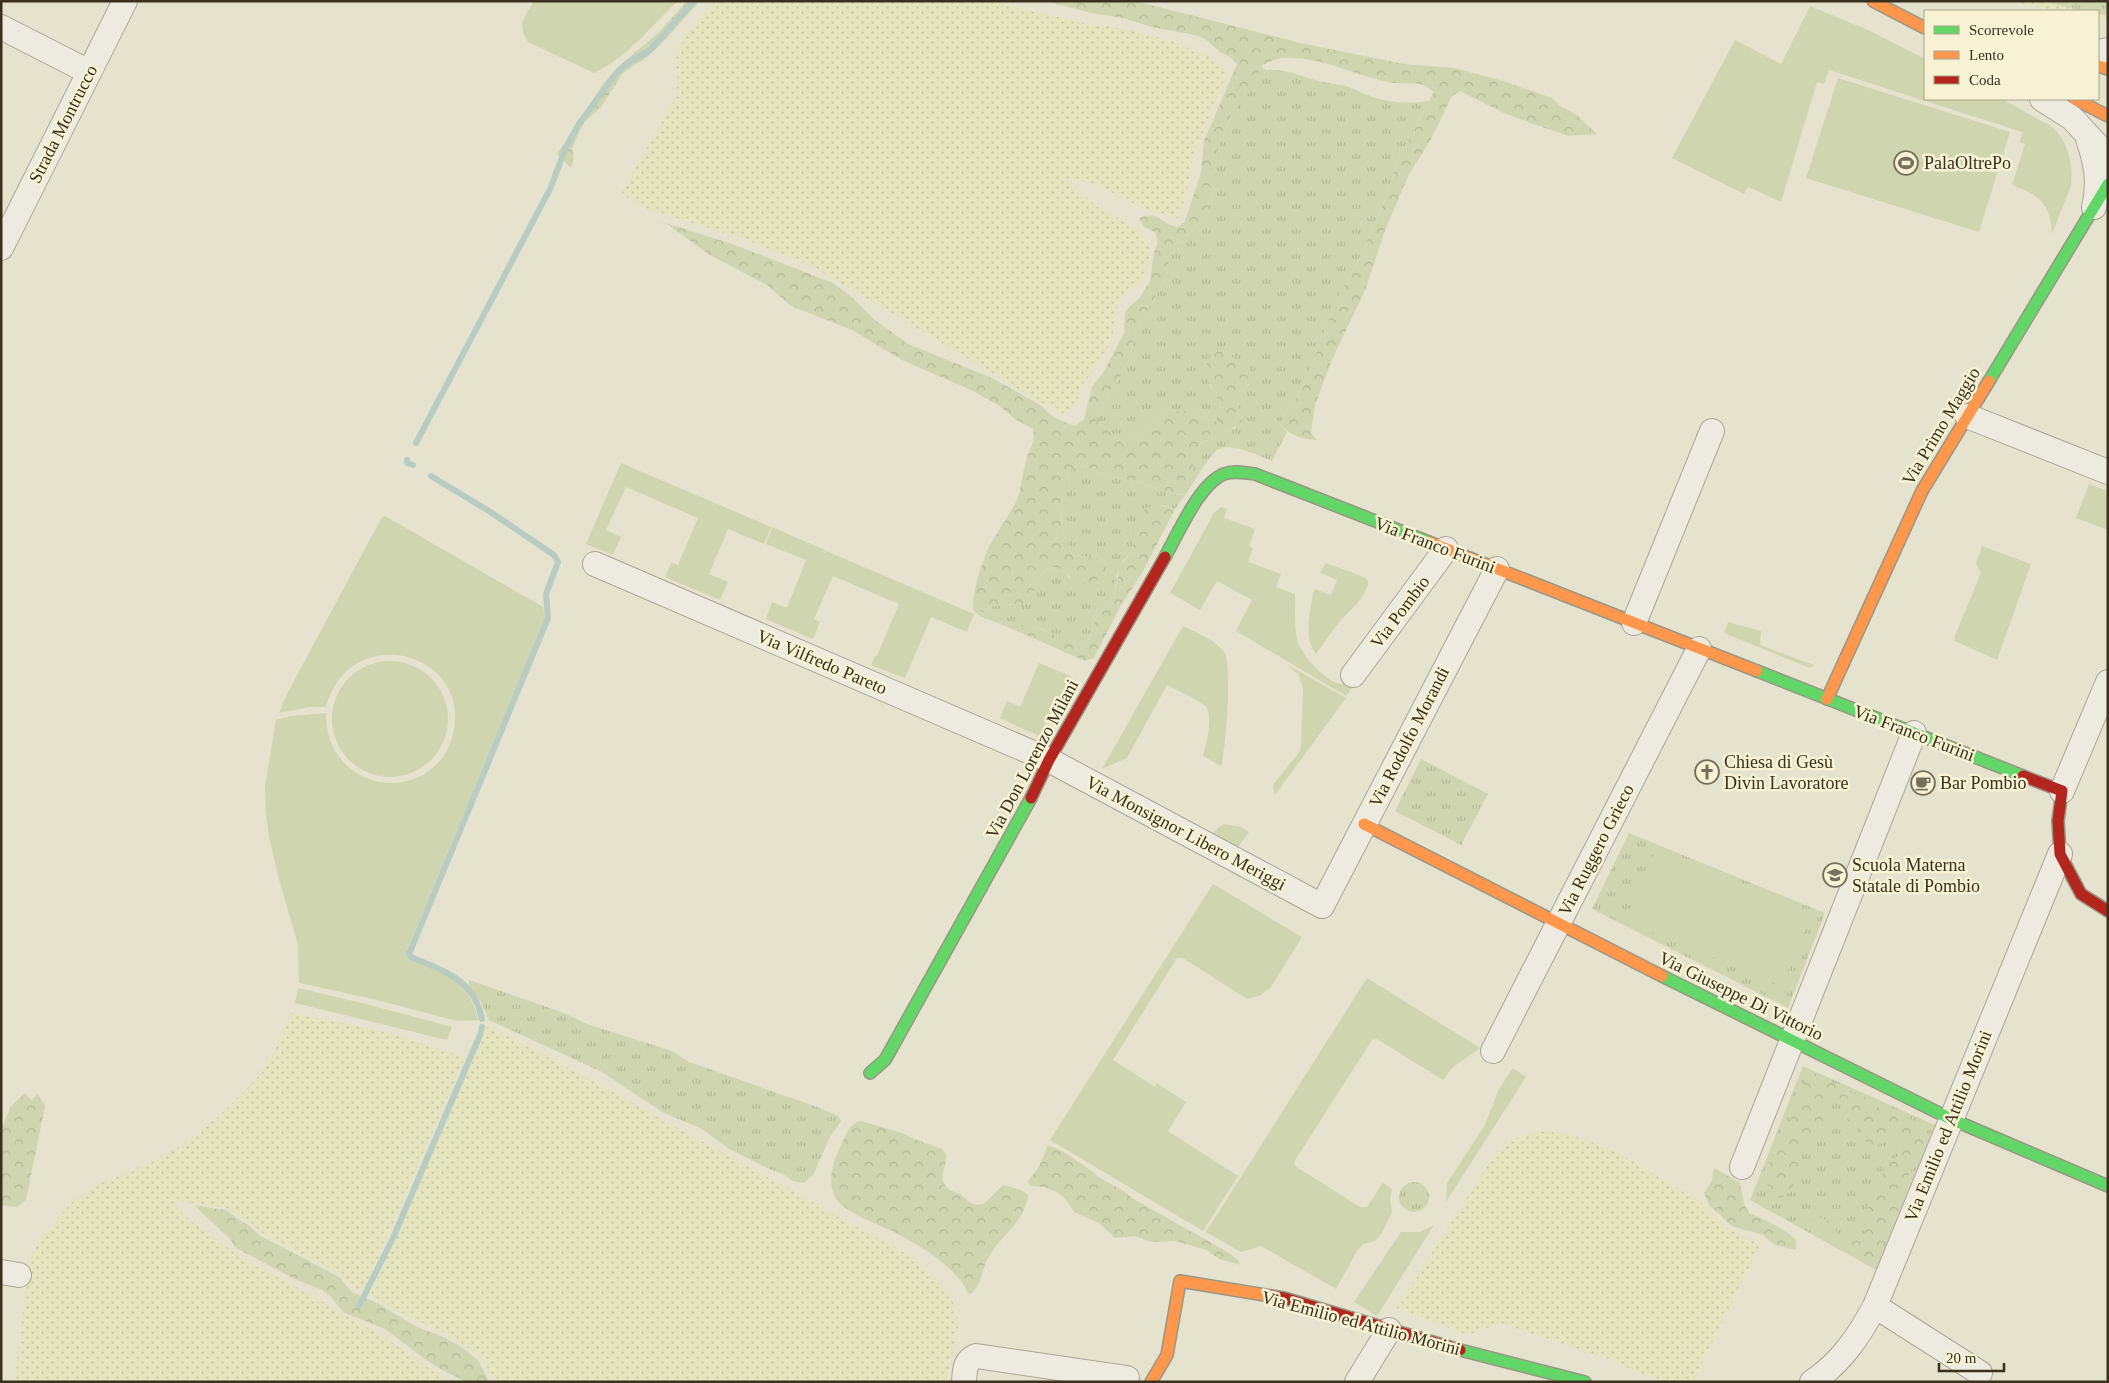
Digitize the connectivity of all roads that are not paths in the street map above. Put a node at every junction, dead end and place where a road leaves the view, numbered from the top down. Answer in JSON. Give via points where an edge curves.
{"nodes":[{"id":1,"x":125,"y":1,"type":"edge"},
{"id":2,"x":1873,"y":1,"type":"edge"},
{"id":3,"x":1,"y":27,"type":"edge"},
{"id":4,"x":1924,"y":27,"type":"edge"},
{"id":5,"x":89,"y":72,"type":"junction"},
{"id":6,"x":2044,"y":100,"type":"edge"},
{"id":7,"x":2077,"y":100,"type":"edge"},
{"id":8,"x":2108,"y":116,"type":"edge"},
{"id":9,"x":2087,"y":134,"type":"junction"},
{"id":10,"x":2108,"y":157,"type":"edge"},
{"id":11,"x":2108,"y":184,"type":"edge"},
{"id":12,"x":2094,"y":207,"type":"junction"},
{"id":13,"x":1,"y":248,"type":"edge"},
{"id":14,"x":1967,"y":416,"type":"junction"},
{"id":15,"x":1712,"y":431,"type":"dead end"},
{"id":16,"x":1234,"y":471,"type":"joint"},
{"id":17,"x":2108,"y":472,"type":"edge"},
{"id":18,"x":1446,"y":549,"type":"junction"},
{"id":19,"x":595,"y":564,"type":"dead end"},
{"id":20,"x":1497,"y":569,"type":"junction"},
{"id":21,"x":1634,"y":623,"type":"junction"},
{"id":22,"x":1699,"y":649,"type":"junction"},
{"id":23,"x":1353,"y":675,"type":"dead end"},
{"id":24,"x":2108,"y":682,"type":"edge"},
{"id":25,"x":1828,"y":699,"type":"junction"},
{"id":26,"x":1914,"y":733,"type":"junction"},
{"id":27,"x":1049,"y":760,"type":"junction"},
{"id":28,"x":2062,"y":791,"type":"junction"},
{"id":29,"x":1364,"y":824,"type":"junction"},
{"id":30,"x":2060,"y":854,"type":"junction"},
{"id":31,"x":1322,"y":906,"type":"joint"},
{"id":32,"x":2108,"y":911,"type":"edge"},
{"id":33,"x":1559,"y":923,"type":"junction"},
{"id":34,"x":1792,"y":1041,"type":"junction"},
{"id":35,"x":1493,"y":1051,"type":"dead end"},
{"id":36,"x":870,"y":1073,"type":"dead end"},
{"id":37,"x":1951,"y":1118,"type":"junction"},
{"id":38,"x":1742,"y":1167,"type":"dead end"},
{"id":39,"x":2108,"y":1186,"type":"edge"},
{"id":40,"x":1875,"y":1306,"type":"junction"},
{"id":41,"x":1389,"y":1330,"type":"junction"},
{"id":42,"x":1980,"y":1373,"type":"dead end"},
{"id":43,"x":1127,"y":1378,"type":"dead end"},
{"id":44,"x":964,"y":1382,"type":"edge"},
{"id":45,"x":1152,"y":1382,"type":"edge"},
{"id":46,"x":1357,"y":1382,"type":"edge"},
{"id":47,"x":1585,"y":1382,"type":"edge"},
{"id":48,"x":1812,"y":1382,"type":"edge"}],
"edges":[{"from":1,"to":5,"type":"street","name":"Strada Montrucco"},
{"from":2,"to":4,"type":"street"},
{"from":3,"to":5,"type":"street"},
{"from":5,"to":13,"type":"street","name":"Strada Montrucco"},
{"from":6,"to":9,"type":"street","via":[[2072,118]]},
{"from":7,"to":8,"type":"street"},
{"from":9,"to":10,"type":"street"},
{"from":9,"to":12,"type":"street","via":[[2096,162]]},
{"from":11,"to":12,"type":"street","name":"Via Primo Maggio"},
{"from":12,"to":14,"type":"street","name":"Via Primo Maggio"},
{"from":14,"to":17,"type":"street"},
{"from":14,"to":25,"type":"street","name":"Via Primo Maggio","via":[[1922,490]]},
{"from":15,"to":21,"type":"street"},
{"from":16,"to":18,"type":"street","name":"Via Franco Furini","via":[[1256,474]]},
{"from":16,"to":27,"type":"street","name":"Via Don Lorenzo Milani","via":[[1214,478],[1199,498]]},
{"from":18,"to":20,"type":"street","name":"Via Franco Furini"},
{"from":18,"to":23,"type":"street","name":"Via Pombio"},
{"from":19,"to":27,"type":"street","name":"Via Vilfredo Pareto"},
{"from":20,"to":21,"type":"street","name":"Via Franco Furini"},
{"from":20,"to":29,"type":"street","name":"Via Rodolfo Morandi"},
{"from":21,"to":22,"type":"street","name":"Via Franco Furini"},
{"from":22,"to":25,"type":"street","name":"Via Franco Furini"},
{"from":22,"to":33,"type":"street","name":"Via Ruggero Grieco"},
{"from":24,"to":28,"type":"street"},
{"from":25,"to":26,"type":"street","name":"Via Franco Furini"},
{"from":26,"to":28,"type":"street","name":"Via Franco Furini"},
{"from":26,"to":34,"type":"street"},
{"from":27,"to":31,"type":"street","name":"Via Monsignor Libero Meriggi"},
{"from":27,"to":36,"type":"street","name":"Via Don Lorenzo Milani","via":[[1038,786],[885,1060]]},
{"from":28,"to":30,"type":"street","via":[[2058,821]]},
{"from":29,"to":31,"type":"street","name":"Via Rodolfo Morandi"},
{"from":29,"to":33,"type":"street","name":"Via Giuseppe Di Vittorio"},
{"from":30,"to":32,"type":"street","via":[[2081,894]]},
{"from":30,"to":37,"type":"street","name":"Via Emilio ed Attilio Morini"},
{"from":33,"to":34,"type":"street","name":"Via Giuseppe Di Vittorio"},
{"from":33,"to":35,"type":"street","name":"Via Ruggero Grieco"},
{"from":34,"to":37,"type":"street","name":"Via Giuseppe Di Vittorio"},
{"from":34,"to":38,"type":"street"},
{"from":37,"to":39,"type":"street","name":"Via Giuseppe Di Vittorio"},
{"from":37,"to":40,"type":"street","name":"Via Emilio ed Attilio Morini"},
{"from":40,"to":42,"type":"street"},
{"from":40,"to":48,"type":"street","name":"Via Emilio ed Attilio Morini","via":[[1842,1358]]},
{"from":41,"to":45,"type":"street","name":"Via Emilio ed Attilio Morini","via":[[1284,1298],[1180,1281],[1167,1355]]},
{"from":41,"to":46,"type":"street"},
{"from":41,"to":47,"type":"street","name":"Via Emilio ed Attilio Morini"},
{"from":43,"to":44,"type":"street","via":[[976,1356],[965,1366]]}]}
